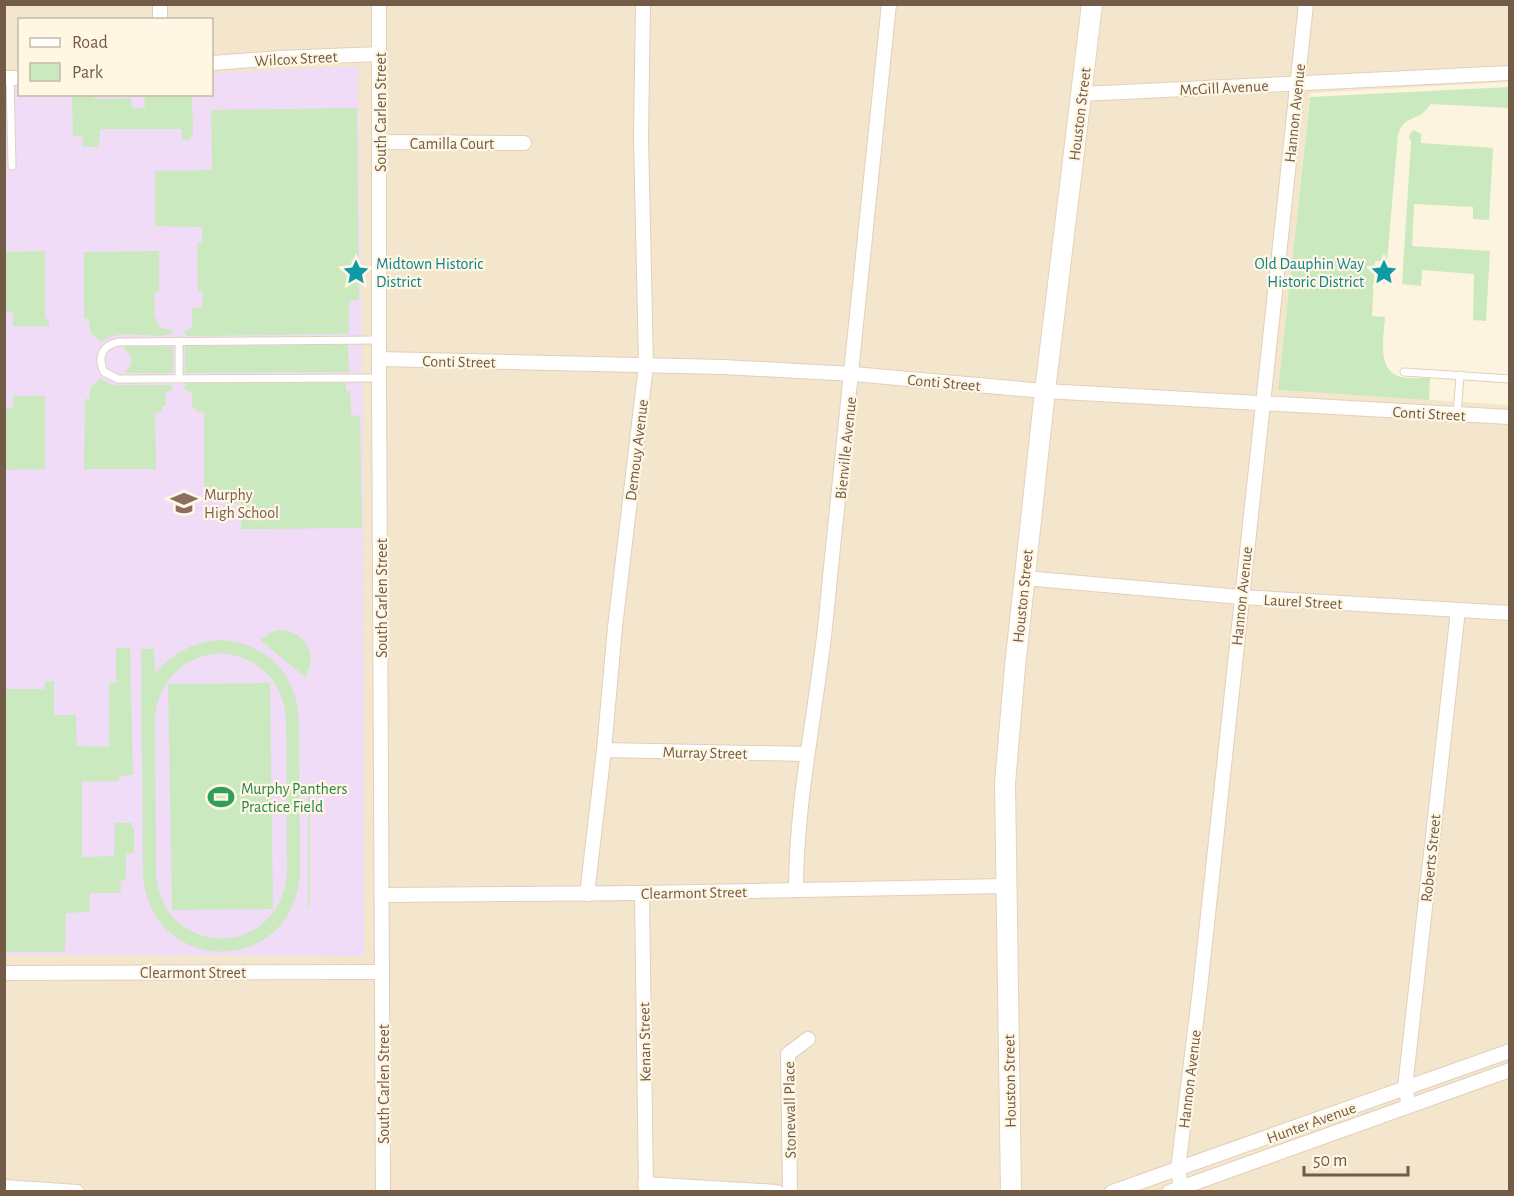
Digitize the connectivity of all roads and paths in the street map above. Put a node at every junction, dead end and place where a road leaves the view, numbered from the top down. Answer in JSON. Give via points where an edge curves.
{"nodes":[{"id":1,"x":380,"y":4,"type":"edge"},
{"id":2,"x":643,"y":4,"type":"edge"},
{"id":3,"x":890,"y":4,"type":"edge"},
{"id":4,"x":1092,"y":4,"type":"edge"},
{"id":5,"x":1306,"y":4,"type":"edge"},
{"id":6,"x":380,"y":54,"type":"junction"},
{"id":7,"x":213,"y":63,"type":"edge"},
{"id":8,"x":1509,"y":73,"type":"edge"},
{"id":9,"x":11,"y":78,"type":"edge"},
{"id":10,"x":1297,"y":83,"type":"junction"},
{"id":11,"x":1082,"y":94,"type":"junction"},
{"id":12,"x":380,"y":142,"type":"junction"},
{"id":13,"x":524,"y":143,"type":"dead end"},
{"id":14,"x":12,"y":166,"type":"dead end"},
{"id":15,"x":379,"y":340,"type":"junction"},
{"id":16,"x":179,"y":341,"type":"junction"},
{"id":17,"x":379,"y":359,"type":"junction"},
{"id":18,"x":646,"y":365,"type":"junction"},
{"id":19,"x":1404,"y":372,"type":"dead end"},
{"id":20,"x":853,"y":374,"type":"junction"},
{"id":21,"x":1460,"y":375,"type":"junction"},
{"id":22,"x":379,"y":378,"type":"junction"},
{"id":23,"x":179,"y":379,"type":"junction"},
{"id":24,"x":1509,"y":379,"type":"edge"},
{"id":25,"x":1045,"y":391,"type":"junction"},
{"id":26,"x":1262,"y":403,"type":"junction"},
{"id":27,"x":1457,"y":414,"type":"junction"},
{"id":28,"x":1509,"y":417,"type":"edge"},
{"id":29,"x":1024,"y":578,"type":"junction"},
{"id":30,"x":1241,"y":597,"type":"junction"},
{"id":31,"x":1458,"y":609,"type":"junction"},
{"id":32,"x":1509,"y":613,"type":"edge"},
{"id":33,"x":604,"y":750,"type":"junction"},
{"id":34,"x":807,"y":754,"type":"junction"},
{"id":35,"x":1005,"y":886,"type":"junction"},
{"id":36,"x":796,"y":890,"type":"junction"},
{"id":37,"x":642,"y":893,"type":"junction"},
{"id":38,"x":587,"y":894,"type":"junction"},
{"id":39,"x":382,"y":895,"type":"junction"},
{"id":40,"x":382,"y":972,"type":"junction"},
{"id":41,"x":4,"y":973,"type":"edge"},
{"id":42,"x":808,"y":1039,"type":"dead end"},
{"id":43,"x":1509,"y":1051,"type":"edge"},
{"id":44,"x":1509,"y":1070,"type":"edge"},
{"id":45,"x":1405,"y":1088,"type":"junction"},
{"id":46,"x":1409,"y":1105,"type":"junction"},
{"id":47,"x":1178,"y":1169,"type":"junction"},
{"id":48,"x":4,"y":1187,"type":"edge"},
{"id":49,"x":646,"y":1188,"type":"edge"},
{"id":50,"x":1175,"y":1189,"type":"edge"},
{"id":51,"x":77,"y":1191,"type":"edge"},
{"id":52,"x":383,"y":1191,"type":"edge"},
{"id":53,"x":777,"y":1191,"type":"edge"},
{"id":54,"x":790,"y":1191,"type":"edge"},
{"id":55,"x":1011,"y":1191,"type":"edge"},
{"id":56,"x":1112,"y":1191,"type":"edge"}],
"edges":[{"from":1,"to":6,"type":"street","name":"South Carlen Street"},
{"from":2,"to":18,"type":"street","name":"Demouy Avenue","via":[[641,136]]},
{"from":3,"to":20,"type":"street","name":"Bienville Avenue"},
{"from":4,"to":11,"type":"street","name":"Houston Street"},
{"from":5,"to":10,"type":"street","name":"Hannon Avenue"},
{"from":6,"to":7,"type":"street","name":"Wilcox Street"},
{"from":6,"to":12,"type":"street","name":"South Carlen Street"},
{"from":8,"to":10,"type":"street","name":"McGill Avenue"},
{"from":9,"to":14,"type":"lane"},
{"from":10,"to":11,"type":"street","name":"McGill Avenue"},
{"from":10,"to":26,"type":"street","name":"Hannon Avenue"},
{"from":11,"to":25,"type":"street","name":"Houston Street"},
{"from":12,"to":13,"type":"street","name":"Camilla Court"},
{"from":12,"to":15,"type":"street","name":"South Carlen Street"},
{"from":15,"to":16,"type":"lane"},
{"from":15,"to":17,"type":"street","name":"South Carlen Street"},
{"from":16,"to":23,"type":"lane"},
{"from":16,"to":23,"type":"lane","via":[[113,343],[100,357],[102,369],[112,378]]},
{"from":17,"to":18,"type":"street","name":"Conti Street"},
{"from":17,"to":22,"type":"street","name":"South Carlen Street"},
{"from":18,"to":20,"type":"street","name":"Conti Street"},
{"from":18,"to":33,"type":"street","name":"Demouy Avenue"},
{"from":19,"to":21,"type":"lane"},
{"from":20,"to":25,"type":"street","name":"Conti Street"},
{"from":20,"to":34,"type":"street","name":"Bienville Avenue"},
{"from":21,"to":24,"type":"lane"},
{"from":21,"to":27,"type":"lane"},
{"from":22,"to":23,"type":"lane"},
{"from":22,"to":39,"type":"street","name":"South Carlen Street"},
{"from":25,"to":26,"type":"street","name":"Conti Street"},
{"from":25,"to":29,"type":"street","name":"Houston Street"},
{"from":26,"to":27,"type":"street","name":"Conti Street"},
{"from":26,"to":30,"type":"street","name":"Hannon Avenue"},
{"from":27,"to":28,"type":"street","name":"Conti Street"},
{"from":29,"to":30,"type":"street","name":"Laurel Street"},
{"from":29,"to":35,"type":"street","name":"Houston Street","via":[[1005,783]]},
{"from":30,"to":31,"type":"street","name":"Laurel Street"},
{"from":30,"to":47,"type":"street","name":"Hannon Avenue"},
{"from":31,"to":32,"type":"street","name":"Laurel Street"},
{"from":31,"to":45,"type":"street","name":"Roberts Street"},
{"from":33,"to":34,"type":"street","name":"Murray Street"},
{"from":33,"to":38,"type":"street","name":"Demouy Avenue"},
{"from":34,"to":36,"type":"street","name":"Bienville Avenue"},
{"from":35,"to":36,"type":"street","name":"Clearmont Street"},
{"from":35,"to":55,"type":"street","name":"Houston Street"},
{"from":36,"to":37,"type":"street","name":"Clearmont Street"},
{"from":37,"to":38,"type":"street","name":"Clearmont Street"},
{"from":37,"to":49,"type":"street","name":"Kenan Street"},
{"from":38,"to":39,"type":"street","name":"Clearmont Street"},
{"from":39,"to":40,"type":"street","name":"South Carlen Street"},
{"from":40,"to":41,"type":"street","name":"Clearmont Street"},
{"from":40,"to":52,"type":"street","name":"South Carlen Street"},
{"from":42,"to":54,"type":"street","name":"Stonewall Place","via":[[788,1054]]},
{"from":43,"to":45,"type":"street","name":"Hunter Avenue"},
{"from":44,"to":46,"type":"street","name":"Hunter Avenue"},
{"from":45,"to":46,"type":"street","name":"Roberts Street"},
{"from":45,"to":47,"type":"street","name":"Hunter Avenue"},
{"from":46,"to":50,"type":"street","name":"Hunter Avenue"},
{"from":47,"to":50,"type":"street","name":"Hannon Avenue"},
{"from":47,"to":56,"type":"street","name":"Hunter Avenue"},
{"from":48,"to":51,"type":"street"},
{"from":49,"to":53,"type":"street"}]}
